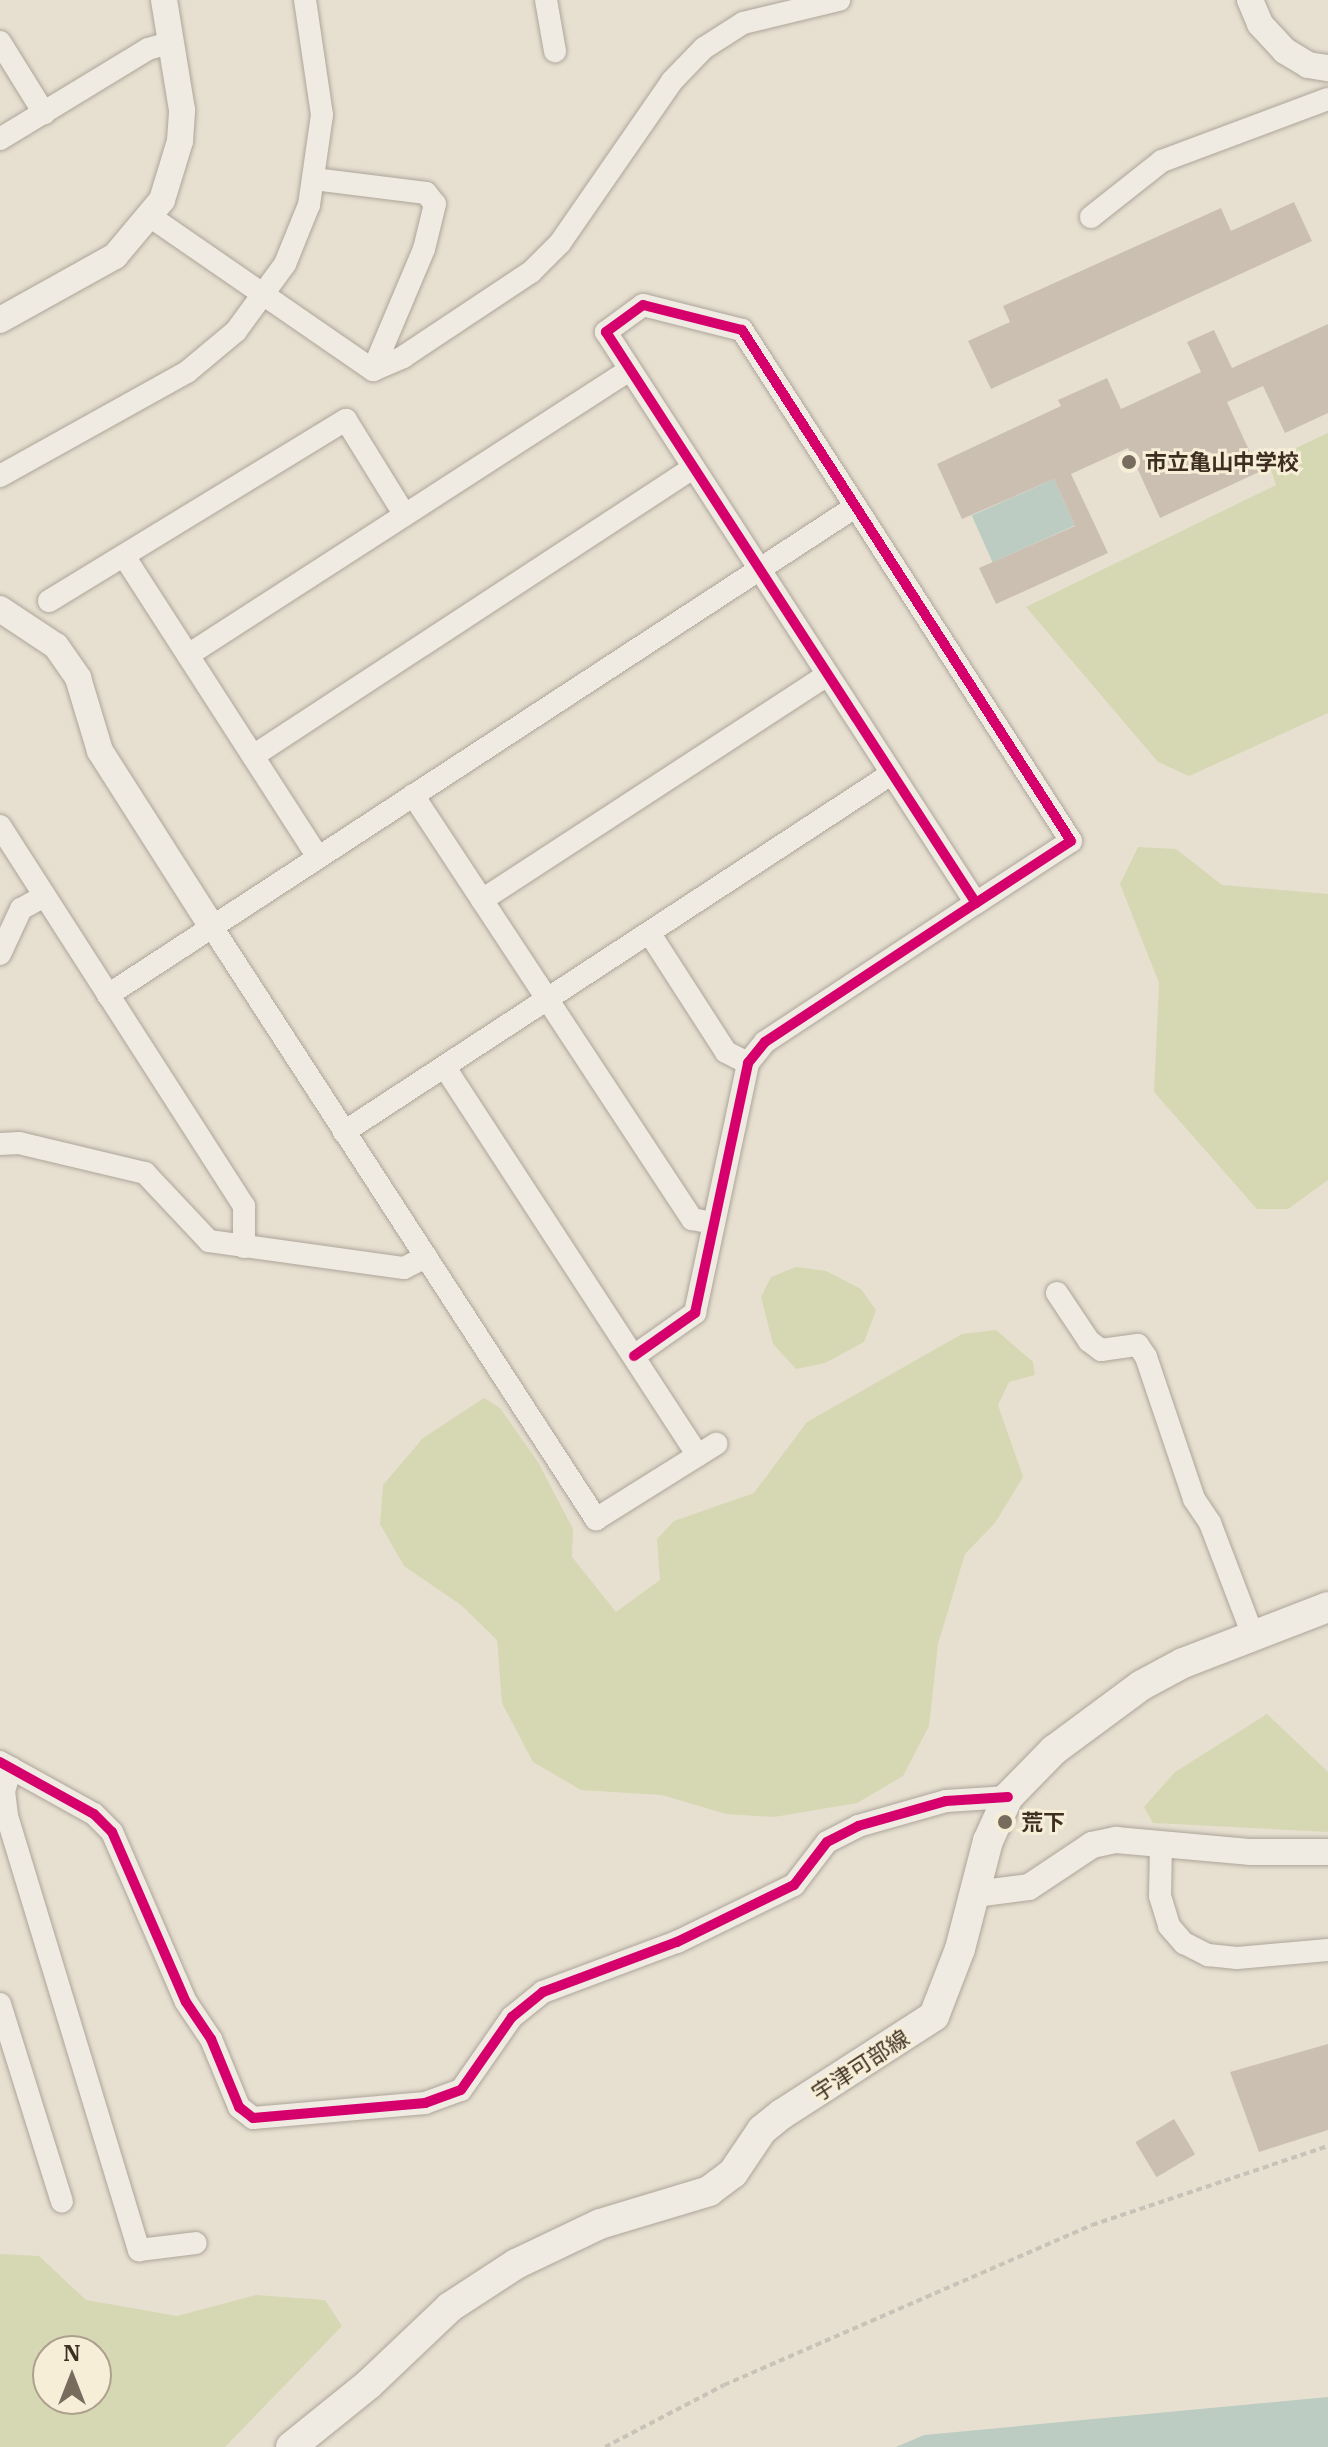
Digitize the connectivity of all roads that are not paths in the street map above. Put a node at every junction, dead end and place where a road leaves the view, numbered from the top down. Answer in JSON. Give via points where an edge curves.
{"nodes":[{"id":1,"x":164,"y":0,"type":"edge"},
{"id":2,"x":305,"y":0,"type":"edge"},
{"id":3,"x":546,"y":0,"type":"edge"},
{"id":4,"x":839,"y":0,"type":"edge"},
{"id":5,"x":1232,"y":0,"type":"edge"},
{"id":6,"x":1239,"y":0,"type":"edge"},
{"id":7,"x":1250,"y":0,"type":"edge"},
{"id":8,"x":0,"y":42,"type":"edge"},
{"id":9,"x":172,"y":42,"type":"junction"},
{"id":10,"x":555,"y":51,"type":"dead end"},
{"id":11,"x":1328,"y":68,"type":"edge"},
{"id":12,"x":1328,"y":99,"type":"edge"},
{"id":13,"x":44,"y":113,"type":"junction"},
{"id":14,"x":0,"y":139,"type":"edge"},
{"id":15,"x":314,"y":179,"type":"junction"},
{"id":16,"x":151,"y":217,"type":"junction"},
{"id":17,"x":1091,"y":217,"type":"dead end"},
{"id":18,"x":263,"y":294,"type":"junction"},
{"id":19,"x":0,"y":320,"type":"edge"},
{"id":20,"x":373,"y":370,"type":"junction"},
{"id":21,"x":628,"y":371,"type":"junction"},
{"id":22,"x":693,"y":468,"type":"junction"},
{"id":23,"x":0,"y":476,"type":"edge"},
{"id":24,"x":855,"y":507,"type":"junction"},
{"id":25,"x":404,"y":514,"type":"junction"},
{"id":26,"x":124,"y":556,"type":"junction"},
{"id":27,"x":760,"y":569,"type":"junction"},
{"id":28,"x":49,"y":601,"type":"dead end"},
{"id":29,"x":0,"y":609,"type":"edge"},
{"id":30,"x":188,"y":655,"type":"junction"},
{"id":31,"x":827,"y":675,"type":"junction"},
{"id":32,"x":253,"y":756,"type":"junction"},
{"id":33,"x":891,"y":774,"type":"junction"},
{"id":34,"x":413,"y":795,"type":"junction"},
{"id":35,"x":0,"y":826,"type":"edge"},
{"id":36,"x":318,"y":857,"type":"junction"},
{"id":37,"x":44,"y":896,"type":"junction"},
{"id":38,"x":482,"y":900,"type":"junction"},
{"id":39,"x":976,"y":903,"type":"junction"},
{"id":40,"x":212,"y":927,"type":"junction"},
{"id":41,"x":650,"y":934,"type":"junction"},
{"id":42,"x":0,"y":954,"type":"edge"},
{"id":43,"x":108,"y":995,"type":"junction"},
{"id":44,"x":549,"y":1001,"type":"junction"},
{"id":45,"x":748,"y":1063,"type":"junction"},
{"id":46,"x":446,"y":1069,"type":"junction"},
{"id":47,"x":344,"y":1132,"type":"junction"},
{"id":48,"x":0,"y":1144,"type":"edge"},
{"id":49,"x":713,"y":1223,"type":"junction"},
{"id":50,"x":244,"y":1247,"type":"junction"},
{"id":51,"x":426,"y":1257,"type":"junction"},
{"id":52,"x":1057,"y":1293,"type":"dead end"},
{"id":53,"x":634,"y":1356,"type":"junction"},
{"id":54,"x":1328,"y":1607,"type":"edge"},
{"id":55,"x":1254,"y":1638,"type":"junction"},
{"id":56,"x":6,"y":1765,"type":"edge"},
{"id":57,"x":1008,"y":1797,"type":"junction"},
{"id":58,"x":1161,"y":1844,"type":"junction"},
{"id":59,"x":1328,"y":1852,"type":"edge"},
{"id":60,"x":975,"y":1894,"type":"junction"},
{"id":61,"x":1328,"y":1950,"type":"edge"},
{"id":62,"x":0,"y":2004,"type":"edge"},
{"id":63,"x":62,"y":2202,"type":"dead end"},
{"id":64,"x":196,"y":2243,"type":"dead end"},
{"id":65,"x":291,"y":2447,"type":"edge"}],
"edges":[{"from":1,"to":9,"type":"street"},
{"from":2,"to":15,"type":"street","via":[[322,115]]},
{"from":3,"to":10,"type":"street"},
{"from":4,"to":20,"type":"street","via":[[743,23],[704,48],[672,81],[551,253],[531,272],[403,357]]},
{"from":5,"to":6,"type":"street"},
{"from":7,"to":11,"type":"street","via":[[1260,24],[1285,51],[1308,65]]},
{"from":8,"to":13,"type":"street"},
{"from":9,"to":13,"type":"street","via":[[148,49]]},
{"from":9,"to":16,"type":"street","via":[[182,110],[180,141],[172,176]]},
{"from":12,"to":17,"type":"street","via":[[1162,161]]},
{"from":13,"to":14,"type":"street"},
{"from":15,"to":18,"type":"street","via":[[285,264]]},
{"from":15,"to":20,"type":"street","via":[[426,193],[435,204],[424,249]]},
{"from":16,"to":18,"type":"street"},
{"from":16,"to":19,"type":"street","via":[[115,256]]},
{"from":18,"to":20,"type":"street"},
{"from":18,"to":23,"type":"street","via":[[236,331],[187,372]]},
{"from":21,"to":22,"type":"street"},
{"from":21,"to":24,"type":"street","via":[[606,332],[643,305],[742,330]]},
{"from":21,"to":25,"type":"street"},
{"from":22,"to":27,"type":"street"},
{"from":22,"to":32,"type":"street"},
{"from":24,"to":27,"type":"street"},
{"from":24,"to":39,"type":"street","via":[[1071,841]]},
{"from":25,"to":26,"type":"street","via":[[346,420]]},
{"from":25,"to":30,"type":"street"},
{"from":26,"to":28,"type":"street"},
{"from":26,"to":30,"type":"street"},
{"from":27,"to":31,"type":"street"},
{"from":27,"to":34,"type":"street"},
{"from":29,"to":40,"type":"street","via":[[56,646],[78,678],[100,751]]},
{"from":30,"to":32,"type":"street"},
{"from":31,"to":33,"type":"street"},
{"from":31,"to":38,"type":"street"},
{"from":32,"to":36,"type":"street"},
{"from":33,"to":39,"type":"street"},
{"from":33,"to":41,"type":"street"},
{"from":34,"to":36,"type":"street"},
{"from":34,"to":38,"type":"street"},
{"from":35,"to":37,"type":"street"},
{"from":36,"to":40,"type":"street"},
{"from":37,"to":42,"type":"street","via":[[21,909]]},
{"from":37,"to":43,"type":"street"},
{"from":38,"to":44,"type":"street"},
{"from":39,"to":45,"type":"street","via":[[765,1042]]},
{"from":40,"to":43,"type":"street"},
{"from":40,"to":47,"type":"street"},
{"from":41,"to":44,"type":"street"},
{"from":41,"to":45,"type":"street","via":[[726,1052]]},
{"from":43,"to":50,"type":"street","via":[[244,1206]]},
{"from":44,"to":46,"type":"street"},
{"from":44,"to":49,"type":"street","via":[[692,1219]]},
{"from":45,"to":49,"type":"street"},
{"from":46,"to":47,"type":"street"},
{"from":46,"to":53,"type":"street"},
{"from":47,"to":51,"type":"street"},
{"from":48,"to":50,"type":"street","via":[[19,1143],[145,1173],[209,1241]]},
{"from":49,"to":53,"type":"street","via":[[695,1313]]},
{"from":50,"to":51,"type":"street","via":[[404,1268]]},
{"from":51,"to":53,"type":"street","via":[[596,1519],[707,1449]]},
{"from":52,"to":55,"type":"street","via":[[1101,1350],[1138,1345],[1146,1357],[1194,1499],[1210,1523]]},
{"from":54,"to":55,"type":"main road","name":"宇津可部線"},
{"from":55,"to":57,"type":"main road","name":"宇津可部線","via":[[1183,1663],[1142,1685],[1054,1750]]},
{"from":56,"to":57,"type":"street","via":[[94,1814],[112,1832],[186,2002],[211,2039],[239,2107],[253,2118],[425,2103],[461,2090],[512,2017],[543,1992],[677,1942],[794,1885],[827,1842],[858,1826],[946,1801]]},
{"from":56,"to":64,"type":"street","via":[[7,1816],[139,2250]]},
{"from":57,"to":60,"type":"main road","name":"宇津可部線","via":[[988,1841]]},
{"from":58,"to":59,"type":"street"},
{"from":58,"to":60,"type":"street","via":[[1116,1840],[1092,1845],[1029,1887]]},
{"from":58,"to":61,"type":"street","via":[[1160,1896],[1169,1926],[1184,1943],[1208,1955],[1237,1958]]},
{"from":60,"to":65,"type":"main road","name":"宇津可部線","via":[[948,1987],[934,2016],[782,2114],[762,2130],[733,2173],[709,2191],[600,2224],[516,2264],[450,2307],[369,2384]]},
{"from":62,"to":63,"type":"street"}]}
